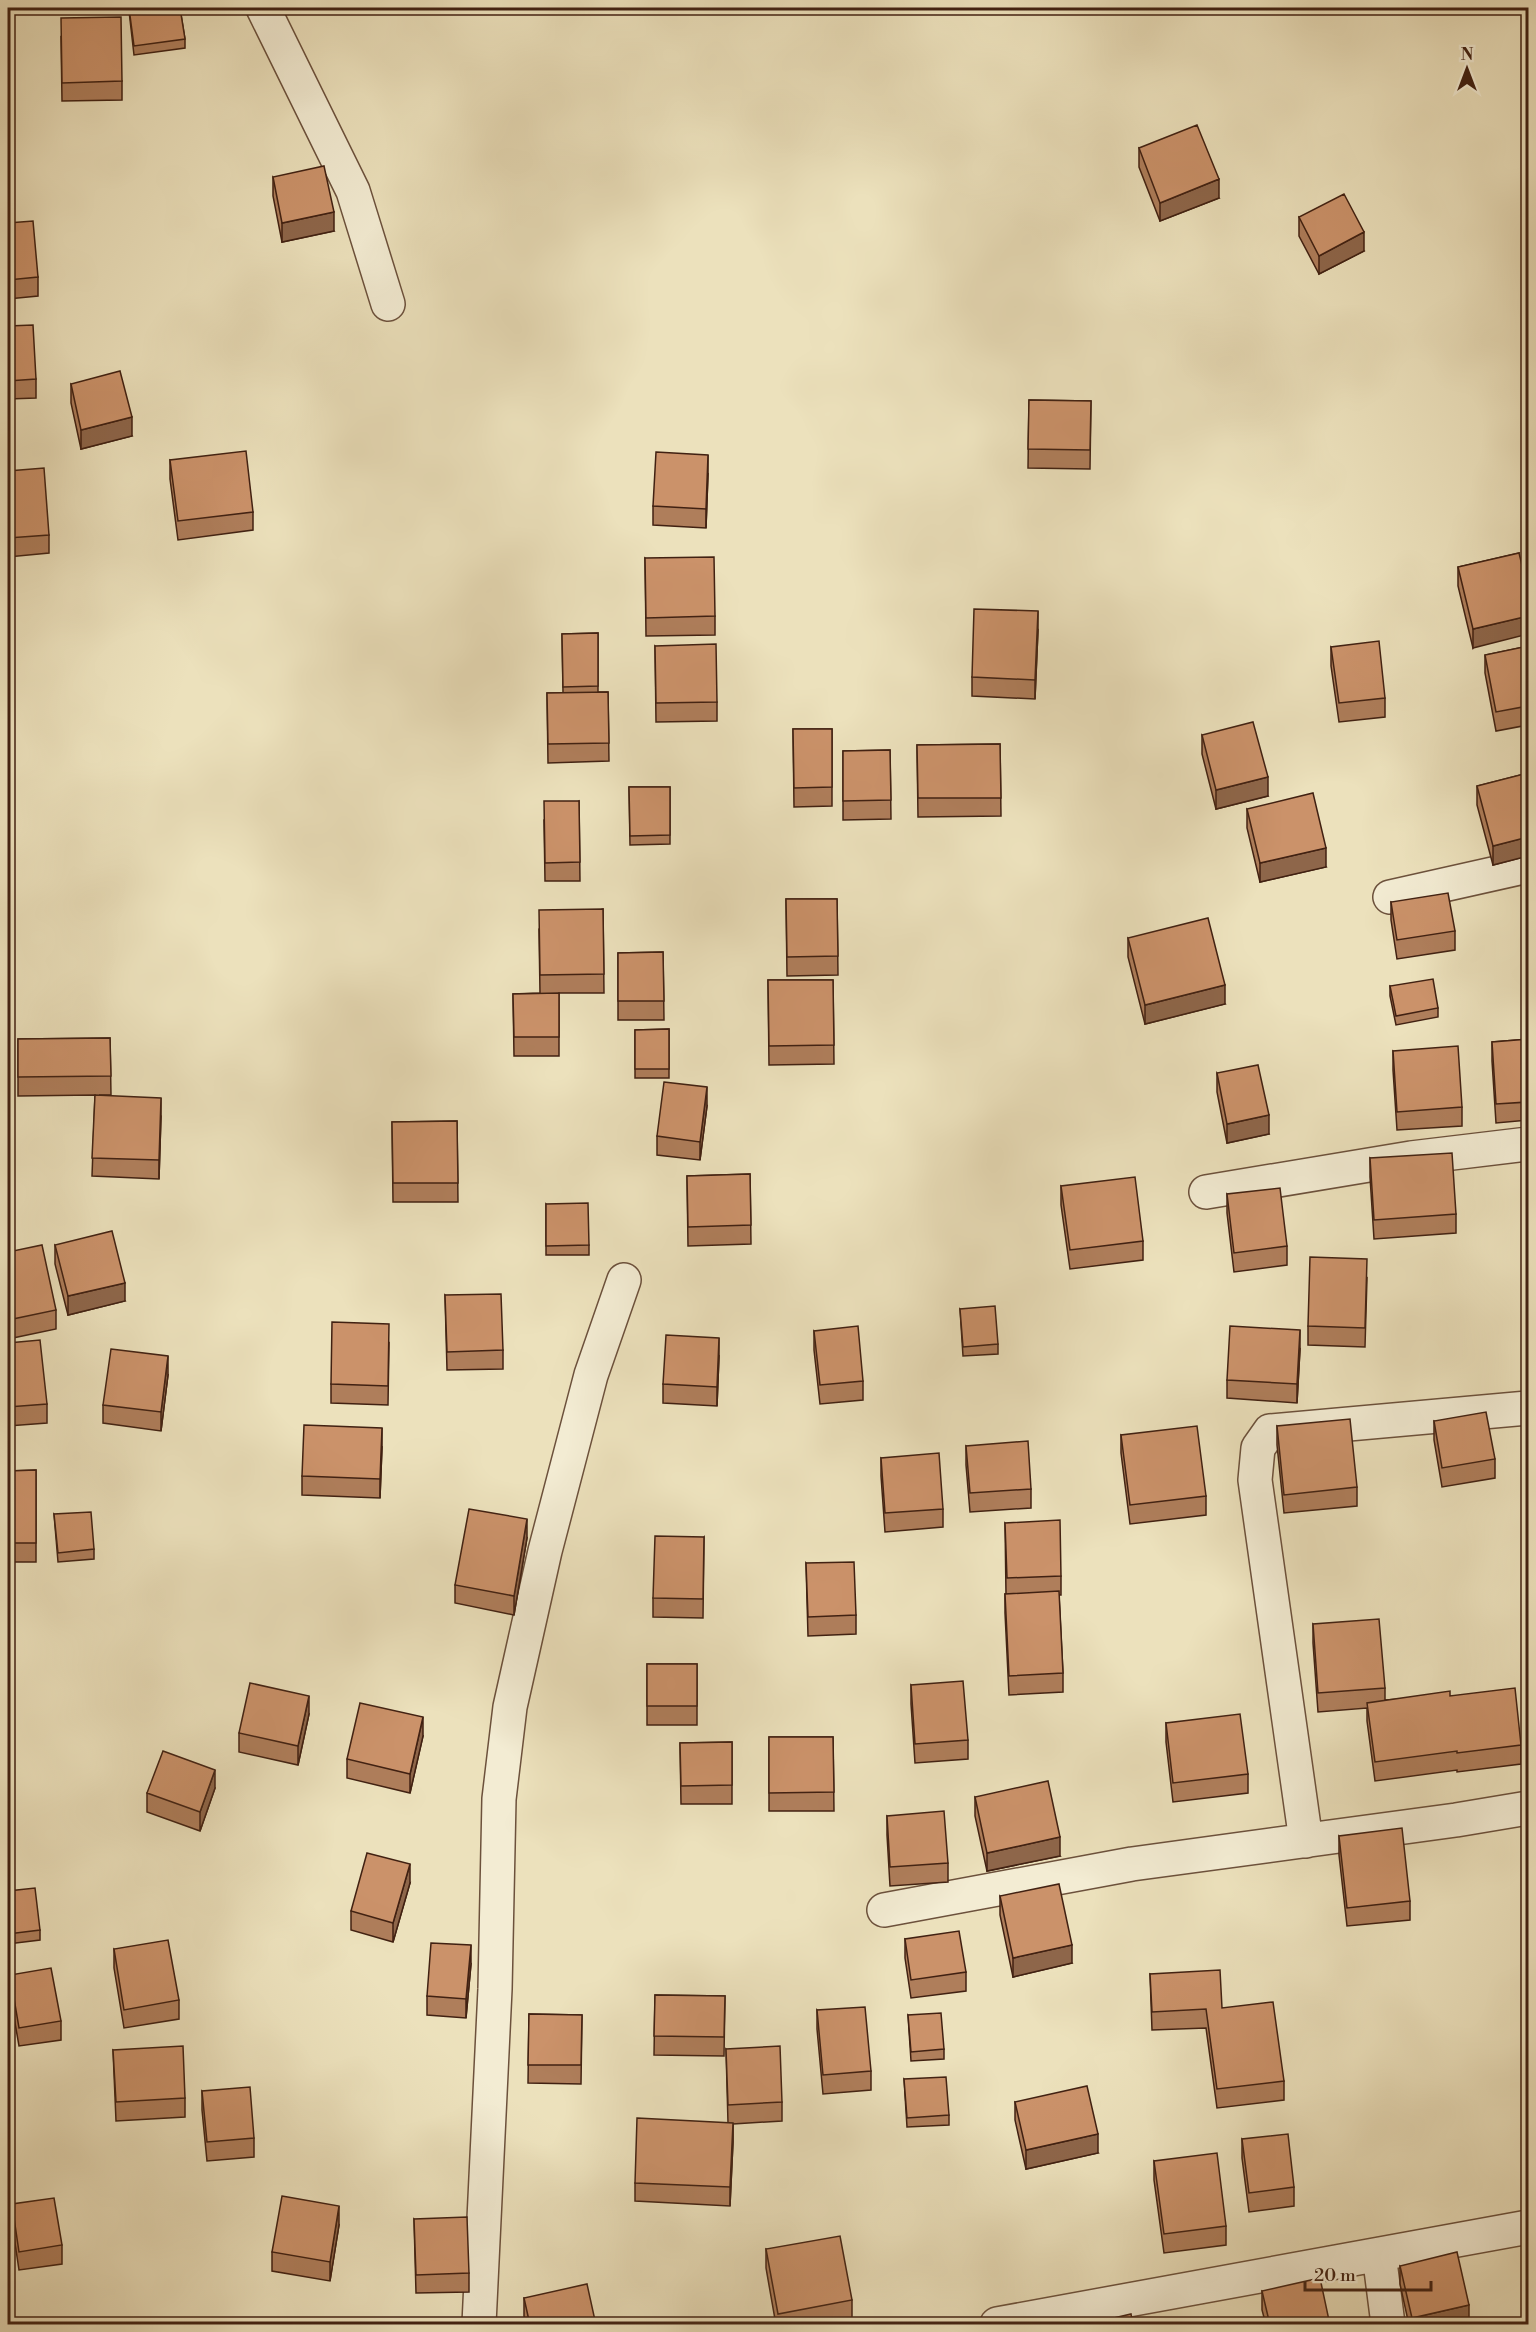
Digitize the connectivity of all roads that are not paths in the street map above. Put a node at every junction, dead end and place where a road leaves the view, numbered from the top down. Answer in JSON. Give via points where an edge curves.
{"nodes":[{"id":1,"x":263,"y":8,"type":"edge"},
{"id":2,"x":388,"y":304,"type":"dead end"},
{"id":3,"x":1528,"y":866,"type":"edge"},
{"id":4,"x":1390,"y":897,"type":"dead end"},
{"id":5,"x":1528,"y":1144,"type":"edge"},
{"id":6,"x":1206,"y":1192,"type":"dead end"},
{"id":7,"x":624,"y":1280,"type":"dead end"},
{"id":8,"x":1528,"y":1408,"type":"edge"},
{"id":9,"x":1528,"y":1808,"type":"edge"},
{"id":10,"x":1306,"y":1841,"type":"junction"},
{"id":11,"x":884,"y":1910,"type":"dead end"},
{"id":12,"x":1528,"y":2227,"type":"edge"},
{"id":13,"x":1379,"y":2254,"type":"junction"},
{"id":14,"x":480,"y":2325,"type":"edge"},
{"id":15,"x":997,"y":2325,"type":"edge"},
{"id":16,"x":1388,"y":2325,"type":"edge"}],
"edges":[{"from":1,"to":2,"type":"street","via":[[353,191]]},
{"from":3,"to":4,"type":"street"},
{"from":5,"to":6,"type":"street","via":[[1411,1158]]},
{"from":7,"to":14,"type":"street","via":[[591,1375],[510,1707],[499,1799]]},
{"from":8,"to":10,"type":"street","via":[[1289,1428],[1270,1431],[1258,1448],[1256,1480]]},
{"from":9,"to":10,"type":"street"},
{"from":10,"to":11,"type":"street","via":[[1132,1864]]},
{"from":12,"to":13,"type":"street"},
{"from":13,"to":15,"type":"street"},
{"from":13,"to":16,"type":"street"}]}
